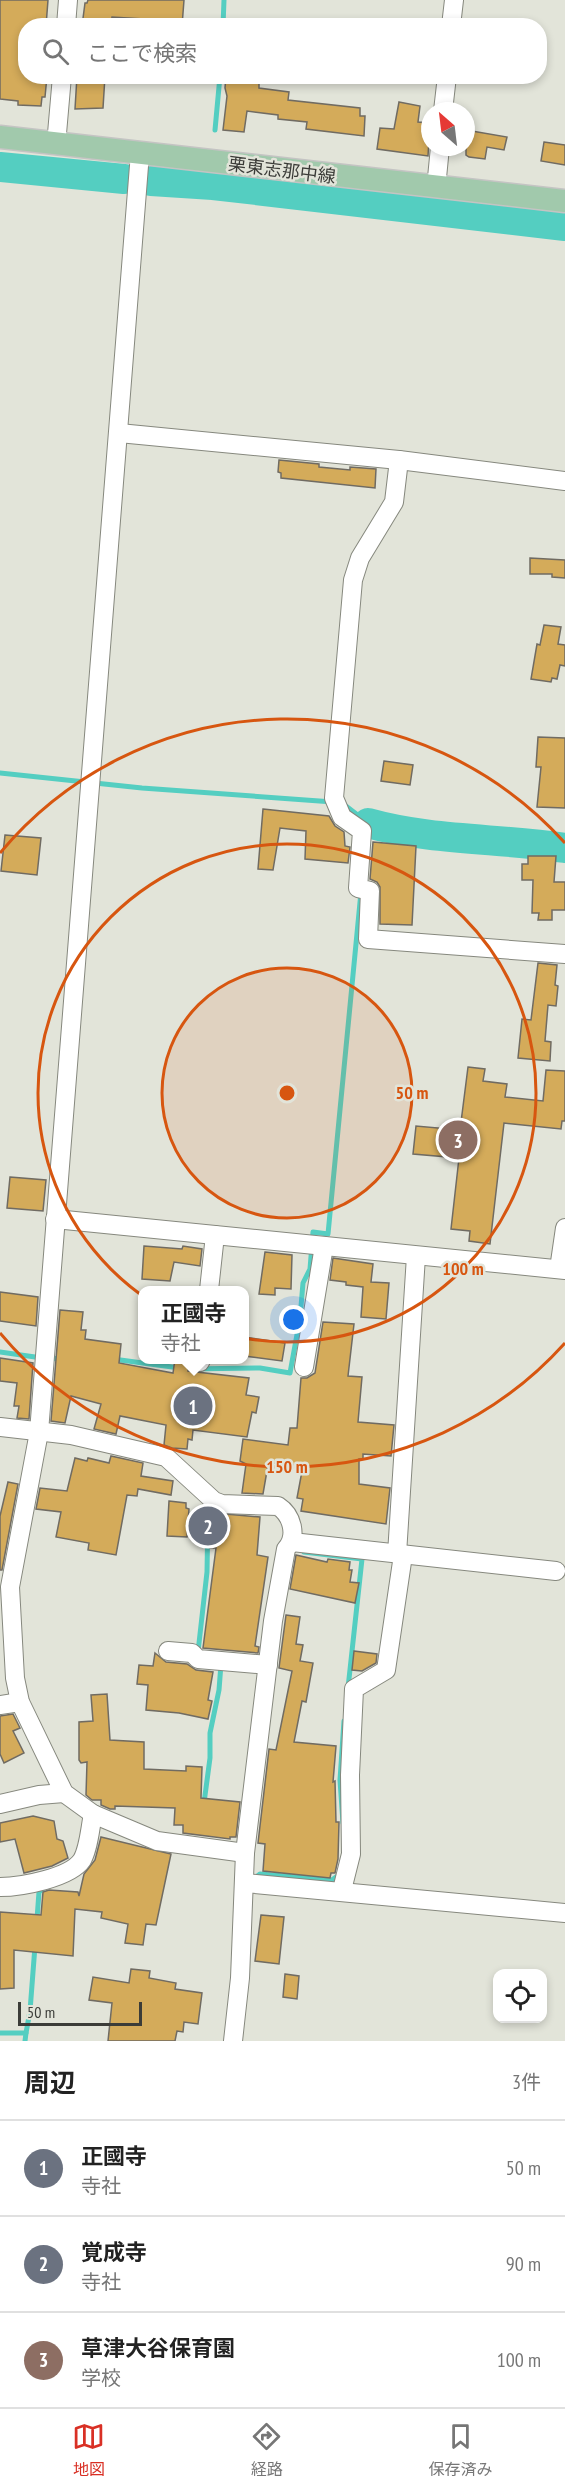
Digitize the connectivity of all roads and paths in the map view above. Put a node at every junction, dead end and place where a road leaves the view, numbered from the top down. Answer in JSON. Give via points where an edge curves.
{"nodes":[{"id":1,"x":68,"y":0,"type":"edge"},
{"id":2,"x":454,"y":0,"type":"edge"},
{"id":3,"x":67,"y":18,"type":"edge"},
{"id":4,"x":453,"y":18,"type":"edge"},
{"id":5,"x":61,"y":84,"type":"edge"},
{"id":6,"x":446,"y":84,"type":"edge"},
{"id":7,"x":444,"y":102,"type":"edge"},
{"id":8,"x":0,"y":137,"type":"edge"},
{"id":9,"x":56,"y":144,"type":"junction"},
{"id":10,"x":140,"y":153,"type":"junction"},
{"id":11,"x":439,"y":156,"type":"edge"},
{"id":12,"x":436,"y":188,"type":"junction"},
{"id":13,"x":565,"y":201,"type":"edge"},
{"id":14,"x":119,"y":433,"type":"junction"},
{"id":15,"x":399,"y":460,"type":"junction"},
{"id":16,"x":565,"y":481,"type":"edge"},
{"id":17,"x":565,"y":954,"type":"edge"},
{"id":18,"x":55,"y":1219,"type":"junction"},
{"id":19,"x":565,"y":1228,"type":"edge"},
{"id":20,"x":215,"y":1235,"type":"junction"},
{"id":21,"x":324,"y":1246,"type":"junction"},
{"id":22,"x":416,"y":1256,"type":"junction"},
{"id":23,"x":562,"y":1270,"type":"edge"},
{"id":24,"x":209,"y":1286,"type":"edge"},
{"id":25,"x":304,"y":1367,"type":"dead end"},
{"id":26,"x":0,"y":1427,"type":"edge"},
{"id":27,"x":39,"y":1432,"type":"junction"},
{"id":28,"x":292,"y":1542,"type":"junction"},
{"id":29,"x":400,"y":1555,"type":"junction"},
{"id":30,"x":556,"y":1571,"type":"dead end"},
{"id":31,"x":168,"y":1651,"type":"dead end"},
{"id":32,"x":268,"y":1665,"type":"junction"},
{"id":33,"x":20,"y":1702,"type":"junction"},
{"id":34,"x":0,"y":1705,"type":"edge"},
{"id":35,"x":64,"y":1793,"type":"junction"},
{"id":36,"x":0,"y":1804,"type":"edge"},
{"id":37,"x":93,"y":1814,"type":"junction"},
{"id":38,"x":245,"y":1853,"type":"junction"},
{"id":39,"x":251,"y":1883,"type":"junction"},
{"id":40,"x":0,"y":1887,"type":"edge"},
{"id":41,"x":342,"y":1890,"type":"junction"},
{"id":42,"x":565,"y":1913,"type":"edge"},
{"id":43,"x":233,"y":2041,"type":"edge"}],
"edges":[{"from":1,"to":3,"type":"street"},
{"from":2,"to":4,"type":"street"},
{"from":5,"to":9,"type":"street"},
{"from":6,"to":7,"type":"street"},
{"from":8,"to":9,"type":"main road","name":"栗東志那中線"},
{"from":9,"to":10,"type":"main road","name":"栗東志那中線"},
{"from":10,"to":12,"type":"main road","name":"栗東志那中線"},
{"from":10,"to":14,"type":"street"},
{"from":11,"to":12,"type":"street"},
{"from":12,"to":13,"type":"main road","name":"栗東志那中線"},
{"from":14,"to":15,"type":"street"},
{"from":14,"to":18,"type":"street"},
{"from":15,"to":16,"type":"street"},
{"from":15,"to":17,"type":"street","via":[[394,502],[360,558],[353,580],[334,798],[342,817],[362,831],[358,888],[370,891],[368,939]]},
{"from":18,"to":20,"type":"street"},
{"from":18,"to":27,"type":"street"},
{"from":19,"to":23,"type":"street"},
{"from":20,"to":21,"type":"street"},
{"from":20,"to":24,"type":"street"},
{"from":21,"to":22,"type":"street"},
{"from":21,"to":25,"type":"street"},
{"from":22,"to":23,"type":"street"},
{"from":22,"to":29,"type":"street"},
{"from":26,"to":27,"type":"street"},
{"from":27,"to":28,"type":"street","via":[[71,1435],[166,1457],[214,1501],[278,1506],[284,1510],[293,1525]]},
{"from":27,"to":33,"type":"street","via":[[10,1587]]},
{"from":28,"to":29,"type":"street"},
{"from":28,"to":32,"type":"street","via":[[286,1549]]},
{"from":29,"to":30,"type":"street"},
{"from":29,"to":41,"type":"street","via":[[386,1670],[354,1689],[351,1854]]},
{"from":31,"to":32,"type":"street","via":[[192,1653],[198,1659]]},
{"from":32,"to":38,"type":"street"},
{"from":33,"to":34,"type":"street"},
{"from":33,"to":35,"type":"street"},
{"from":35,"to":36,"type":"street"},
{"from":35,"to":37,"type":"street"},
{"from":37,"to":38,"type":"street","via":[[157,1841]]},
{"from":37,"to":40,"type":"street","via":[[83,1857],[76,1866],[21,1887]]},
{"from":38,"to":39,"type":"street"},
{"from":39,"to":41,"type":"street"},
{"from":39,"to":43,"type":"street"},
{"from":41,"to":42,"type":"street"}]}
